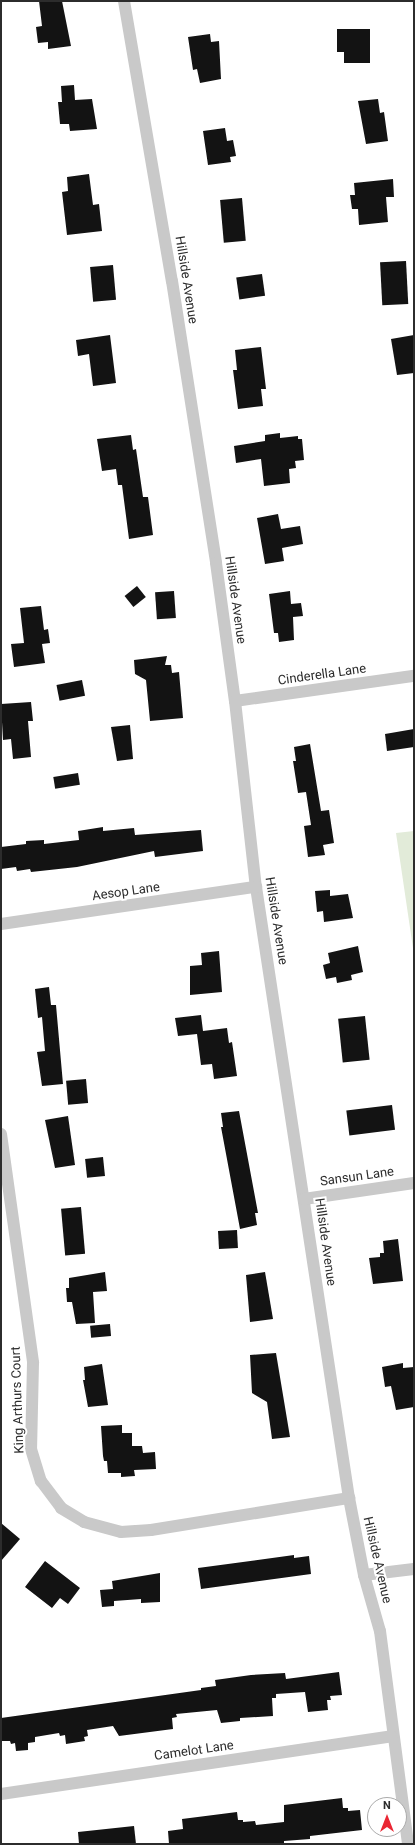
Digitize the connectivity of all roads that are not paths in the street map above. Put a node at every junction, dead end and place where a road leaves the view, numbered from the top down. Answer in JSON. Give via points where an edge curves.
{"nodes":[{"id":1,"x":124,"y":1,"type":"edge"},
{"id":2,"x":414,"y":676,"type":"edge"},
{"id":3,"x":235,"y":701,"type":"junction"},
{"id":4,"x":256,"y":887,"type":"junction"},
{"id":5,"x":1,"y":924,"type":"edge"},
{"id":6,"x":1,"y":1134,"type":"edge"},
{"id":7,"x":414,"y":1183,"type":"edge"},
{"id":8,"x":304,"y":1199,"type":"junction"},
{"id":9,"x":348,"y":1498,"type":"junction"},
{"id":10,"x":414,"y":1569,"type":"edge"},
{"id":11,"x":364,"y":1575,"type":"junction"},
{"id":12,"x":392,"y":1736,"type":"junction"},
{"id":13,"x":1,"y":1794,"type":"edge"},
{"id":14,"x":408,"y":1844,"type":"edge"}],
"edges":[{"from":1,"to":3,"type":"street","name":"Hillside Avenue","via":[[172,281]]},
{"from":2,"to":3,"type":"street","name":"Cinderella Lane"},
{"from":3,"to":4,"type":"street","name":"Hillside Avenue"},
{"from":4,"to":5,"type":"street","name":"Aesop Lane"},
{"from":4,"to":8,"type":"street","name":"Hillside Avenue"},
{"from":6,"to":9,"type":"street","name":"King Arthurs Court","via":[[33,1363],[31,1449],[42,1481],[61,1508],[84,1522],[121,1532],[151,1530]]},
{"from":7,"to":8,"type":"street","name":"Sansun Lane"},
{"from":8,"to":9,"type":"street","name":"Hillside Avenue"},
{"from":9,"to":11,"type":"street","name":"Hillside Avenue"},
{"from":10,"to":11,"type":"street"},
{"from":11,"to":12,"type":"street","name":"Hillside Avenue","via":[[380,1631]]},
{"from":12,"to":13,"type":"street","name":"Camelot Lane"},
{"from":12,"to":14,"type":"street","name":"Hillside Avenue"}]}
